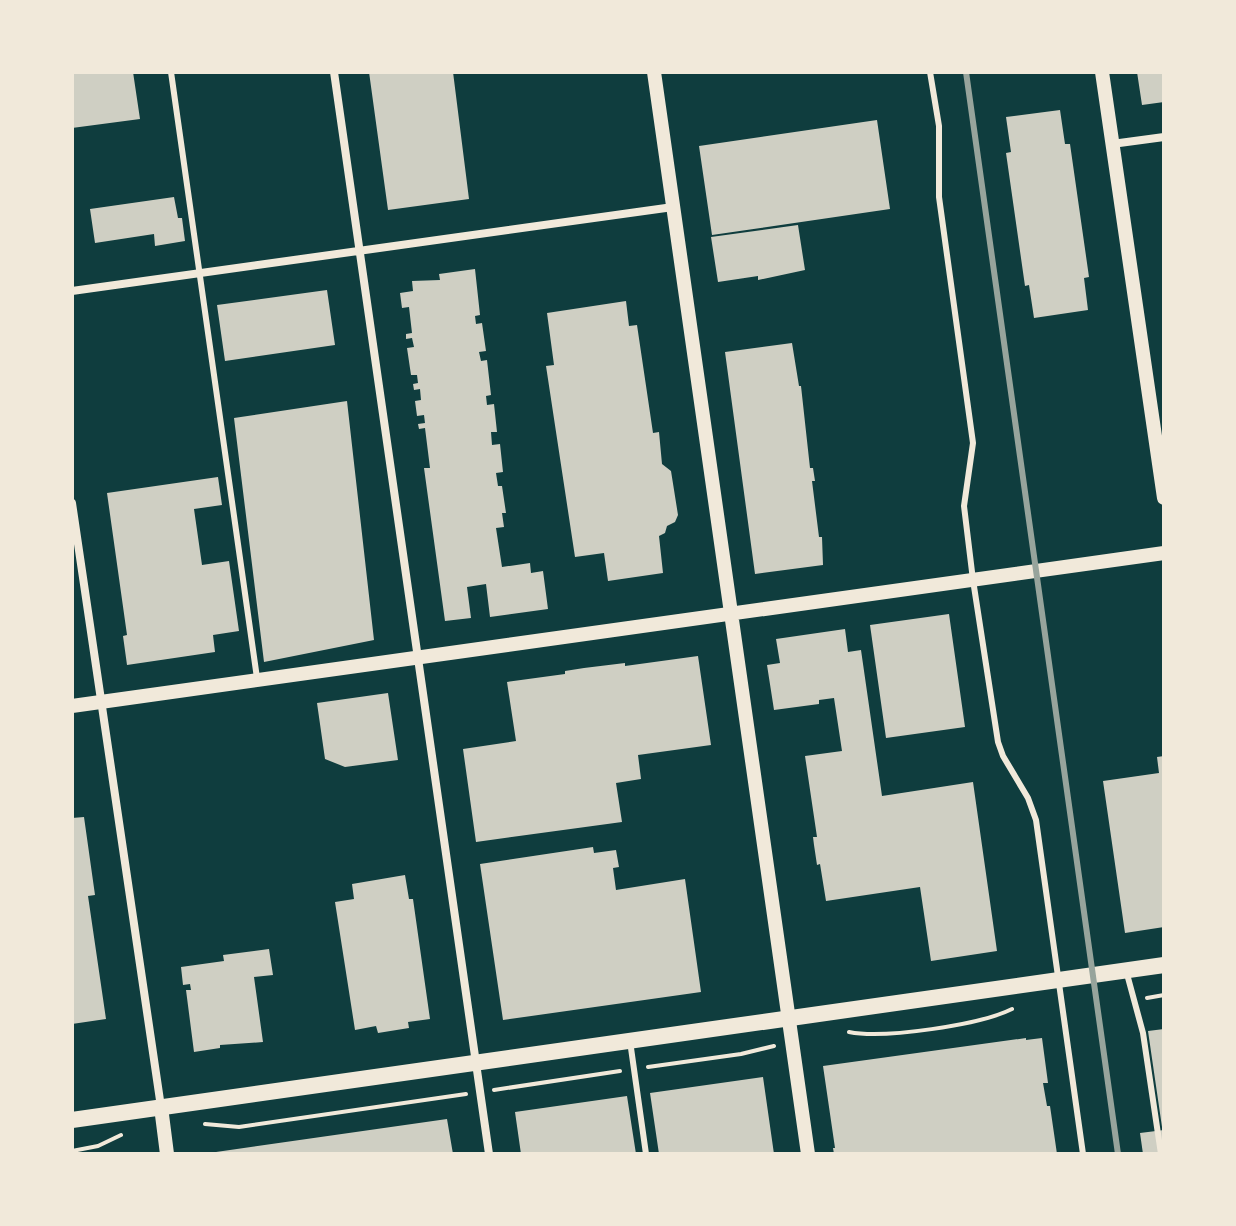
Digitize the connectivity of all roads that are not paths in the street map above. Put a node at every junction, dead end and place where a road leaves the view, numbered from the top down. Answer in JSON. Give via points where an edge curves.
{"nodes":[{"id":1,"x":171,"y":72,"type":"edge"},
{"id":2,"x":334,"y":72,"type":"edge"},
{"id":3,"x":654,"y":72,"type":"edge"},
{"id":4,"x":930,"y":72,"type":"edge"},
{"id":5,"x":1102,"y":72,"type":"edge"},
{"id":6,"x":1164,"y":137,"type":"edge"},
{"id":7,"x":1111,"y":144,"type":"junction"},
{"id":8,"x":673,"y":207,"type":"junction"},
{"id":9,"x":360,"y":251,"type":"junction"},
{"id":10,"x":199,"y":273,"type":"junction"},
{"id":11,"x":72,"y":291,"type":"edge"},
{"id":12,"x":1163,"y":490,"type":"edge"},
{"id":13,"x":72,"y":503,"type":"edge"},
{"id":14,"x":1164,"y":553,"type":"edge"},
{"id":15,"x":973,"y":580,"type":"junction"},
{"id":16,"x":731,"y":614,"type":"junction"},
{"id":17,"x":418,"y":658,"type":"junction"},
{"id":18,"x":257,"y":680,"type":"junction"},
{"id":19,"x":102,"y":702,"type":"junction"},
{"id":20,"x":72,"y":706,"type":"edge"},
{"id":21,"x":1164,"y":965,"type":"edge"},
{"id":22,"x":1126,"y":970,"type":"junction"},
{"id":23,"x":1058,"y":980,"type":"junction"},
{"id":24,"x":789,"y":1018,"type":"junction"},
{"id":25,"x":630,"y":1041,"type":"junction"},
{"id":26,"x":476,"y":1063,"type":"junction"},
{"id":27,"x":161,"y":1107,"type":"junction"},
{"id":28,"x":72,"y":1120,"type":"edge"},
{"id":29,"x":167,"y":1154,"type":"edge"},
{"id":30,"x":489,"y":1154,"type":"edge"},
{"id":31,"x":646,"y":1154,"type":"edge"},
{"id":32,"x":808,"y":1154,"type":"edge"},
{"id":33,"x":1083,"y":1154,"type":"edge"},
{"id":34,"x":1161,"y":1154,"type":"edge"}],
"edges":[{"from":1,"to":10,"type":"lane"},
{"from":2,"to":9,"type":"street"},
{"from":3,"to":8,"type":"street"},
{"from":4,"to":15,"type":"lane","via":[[939,126],[939,197],[973,443],[964,506]]},
{"from":5,"to":7,"type":"street"},
{"from":6,"to":7,"type":"street"},
{"from":7,"to":12,"type":"street"},
{"from":8,"to":9,"type":"street"},
{"from":8,"to":16,"type":"street"},
{"from":9,"to":10,"type":"street"},
{"from":9,"to":17,"type":"street"},
{"from":10,"to":11,"type":"street"},
{"from":10,"to":18,"type":"lane"},
{"from":13,"to":19,"type":"street"},
{"from":14,"to":15,"type":"street"},
{"from":15,"to":16,"type":"street"},
{"from":15,"to":23,"type":"lane","via":[[998,742],[1036,820]]},
{"from":16,"to":17,"type":"street"},
{"from":16,"to":24,"type":"street"},
{"from":17,"to":18,"type":"street"},
{"from":17,"to":26,"type":"street"},
{"from":18,"to":19,"type":"street"},
{"from":19,"to":20,"type":"street"},
{"from":19,"to":27,"type":"street"},
{"from":21,"to":22,"type":"main road"},
{"from":22,"to":23,"type":"main road"},
{"from":22,"to":34,"type":"lane","via":[[1143,1033]]},
{"from":23,"to":24,"type":"main road"},
{"from":23,"to":33,"type":"lane"},
{"from":24,"to":25,"type":"main road"},
{"from":24,"to":32,"type":"street"},
{"from":25,"to":26,"type":"main road"},
{"from":25,"to":31,"type":"lane"},
{"from":26,"to":27,"type":"main road"},
{"from":26,"to":30,"type":"street"},
{"from":27,"to":28,"type":"main road"},
{"from":27,"to":29,"type":"street"}]}
